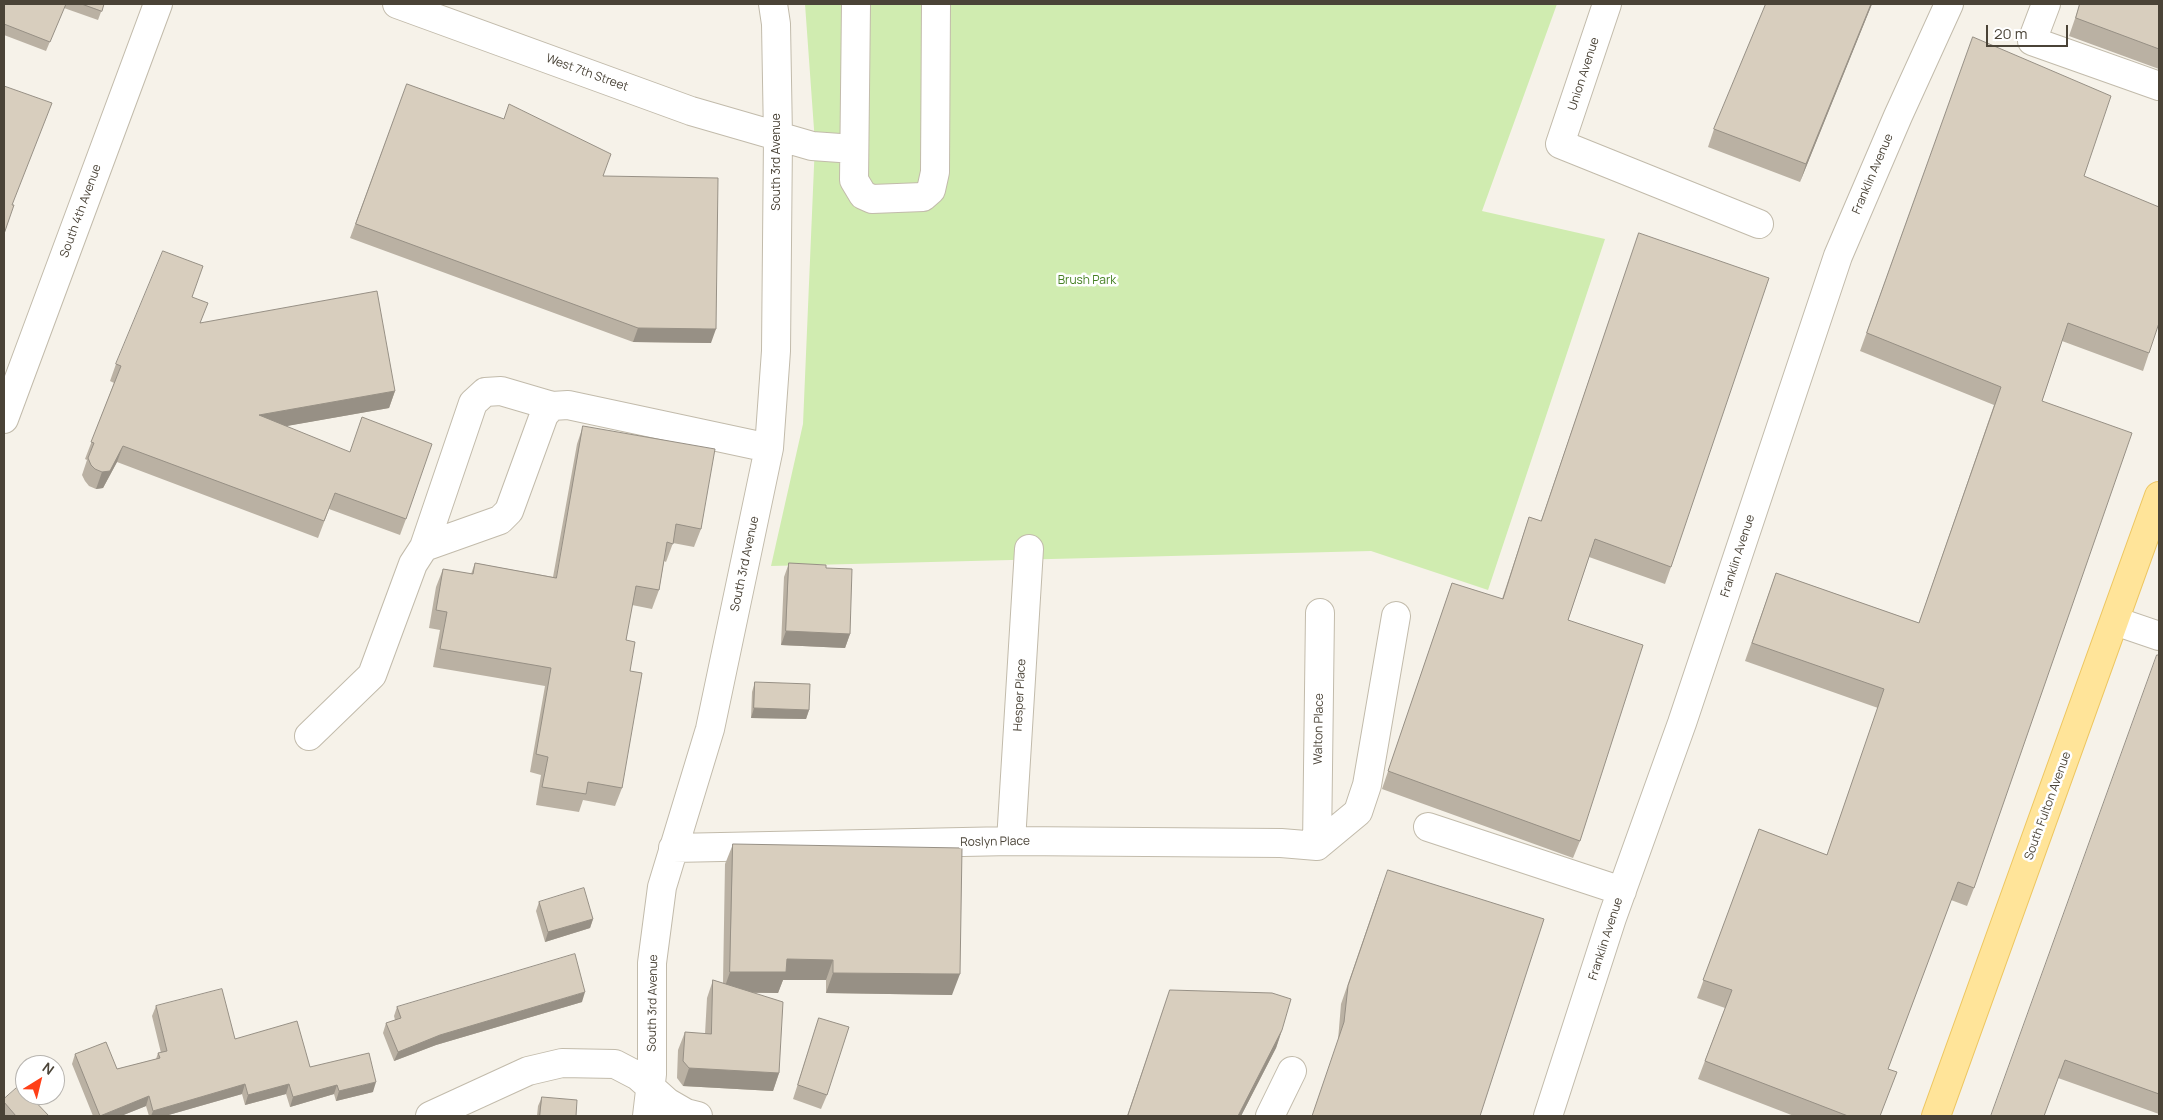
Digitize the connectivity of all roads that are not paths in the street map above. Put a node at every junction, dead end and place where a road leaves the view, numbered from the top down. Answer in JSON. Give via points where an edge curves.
{"nodes":[{"id":1,"x":158,"y":4,"type":"edge"},
{"id":2,"x":397,"y":4,"type":"edge"},
{"id":3,"x":773,"y":4,"type":"edge"},
{"id":4,"x":856,"y":4,"type":"edge"},
{"id":5,"x":936,"y":4,"type":"edge"},
{"id":6,"x":1607,"y":4,"type":"edge"},
{"id":7,"x":1949,"y":4,"type":"edge"},
{"id":8,"x":2046,"y":4,"type":"edge"},
{"id":9,"x":2159,"y":86,"type":"edge"},
{"id":10,"x":778,"y":137,"type":"junction"},
{"id":11,"x":854,"y":149,"type":"junction"},
{"id":12,"x":1759,"y":224,"type":"dead end"},
{"id":13,"x":552,"y":406,"type":"junction"},
{"id":14,"x":4,"y":419,"type":"edge"},
{"id":15,"x":769,"y":448,"type":"junction"},
{"id":16,"x":2159,"y":496,"type":"edge"},
{"id":17,"x":424,"y":548,"type":"junction"},
{"id":18,"x":1029,"y":549,"type":"dead end"},
{"id":19,"x":1320,"y":613,"type":"dead end"},
{"id":20,"x":1396,"y":616,"type":"dead end"},
{"id":21,"x":2115,"y":621,"type":"junction"},
{"id":22,"x":2159,"y":636,"type":"edge"},
{"id":23,"x":310,"y":736,"type":"dead end"},
{"id":24,"x":1428,"y":827,"type":"dead end"},
{"id":25,"x":1011,"y":841,"type":"junction"},
{"id":26,"x":1317,"y":846,"type":"junction"},
{"id":27,"x":673,"y":848,"type":"junction"},
{"id":28,"x":1622,"y":891,"type":"junction"},
{"id":29,"x":1292,"y":1071,"type":"dead end"},
{"id":30,"x":651,"y":1088,"type":"junction"},
{"id":31,"x":430,"y":1116,"type":"edge"},
{"id":32,"x":647,"y":1116,"type":"edge"},
{"id":33,"x":698,"y":1116,"type":"edge"},
{"id":34,"x":1270,"y":1116,"type":"edge"},
{"id":35,"x":1548,"y":1116,"type":"edge"},
{"id":36,"x":1936,"y":1116,"type":"edge"}],
"edges":[{"from":1,"to":14,"type":"street","name":"South 4th Avenue"},
{"from":2,"to":10,"type":"street","name":"West 7th Street","via":[[691,111]]},
{"from":3,"to":10,"type":"street","name":"South 3rd Avenue"},
{"from":4,"to":11,"type":"street"},
{"from":5,"to":11,"type":"street","via":[[935,172],[931,190],[923,197],[872,198],[863,195],[854,180]]},
{"from":6,"to":12,"type":"street","name":"Union Avenue","via":[[1560,144]]},
{"from":7,"to":28,"type":"street","name":"Franklin Avenue","via":[[1838,256],[1682,723]]},
{"from":8,"to":9,"type":"street","via":[[2032,41]]},
{"from":10,"to":11,"type":"street","name":"West 7th Street","via":[[812,146]]},
{"from":10,"to":15,"type":"street","name":"South 3rd Avenue","via":[[776,351]]},
{"from":13,"to":15,"type":"street","via":[[568,405]]},
{"from":13,"to":17,"type":"street","via":[[544,415],[509,512],[500,520]]},
{"from":13,"to":17,"type":"street","via":[[501,391],[485,392],[472,403]]},
{"from":15,"to":27,"type":"street","name":"South 3rd Avenue","via":[[710,729]]},
{"from":16,"to":21,"type":"main road","name":"South Fulton Avenue"},
{"from":17,"to":23,"type":"street","via":[[413,564],[372,675]]},
{"from":18,"to":25,"type":"street","name":"Hesper Place"},
{"from":19,"to":26,"type":"street","name":"Walton Place"},
{"from":20,"to":26,"type":"street","via":[[1368,785],[1358,812]]},
{"from":21,"to":22,"type":"street"},
{"from":21,"to":36,"type":"main road","name":"South Fulton Avenue"},
{"from":24,"to":28,"type":"street"},
{"from":25,"to":26,"type":"street","name":"Roslyn Place"},
{"from":25,"to":27,"type":"street","name":"Roslyn Place"},
{"from":27,"to":30,"type":"street","name":"South 3rd Avenue","via":[[662,887],[652,963]]},
{"from":28,"to":35,"type":"street","name":"Franklin Avenue"},
{"from":29,"to":34,"type":"street"},
{"from":30,"to":31,"type":"street","via":[[638,1076],[615,1064],[562,1063],[528,1071]]},
{"from":30,"to":32,"type":"street","name":"South 3rd Avenue"},
{"from":30,"to":33,"type":"street","via":[[667,1102]]}]}
